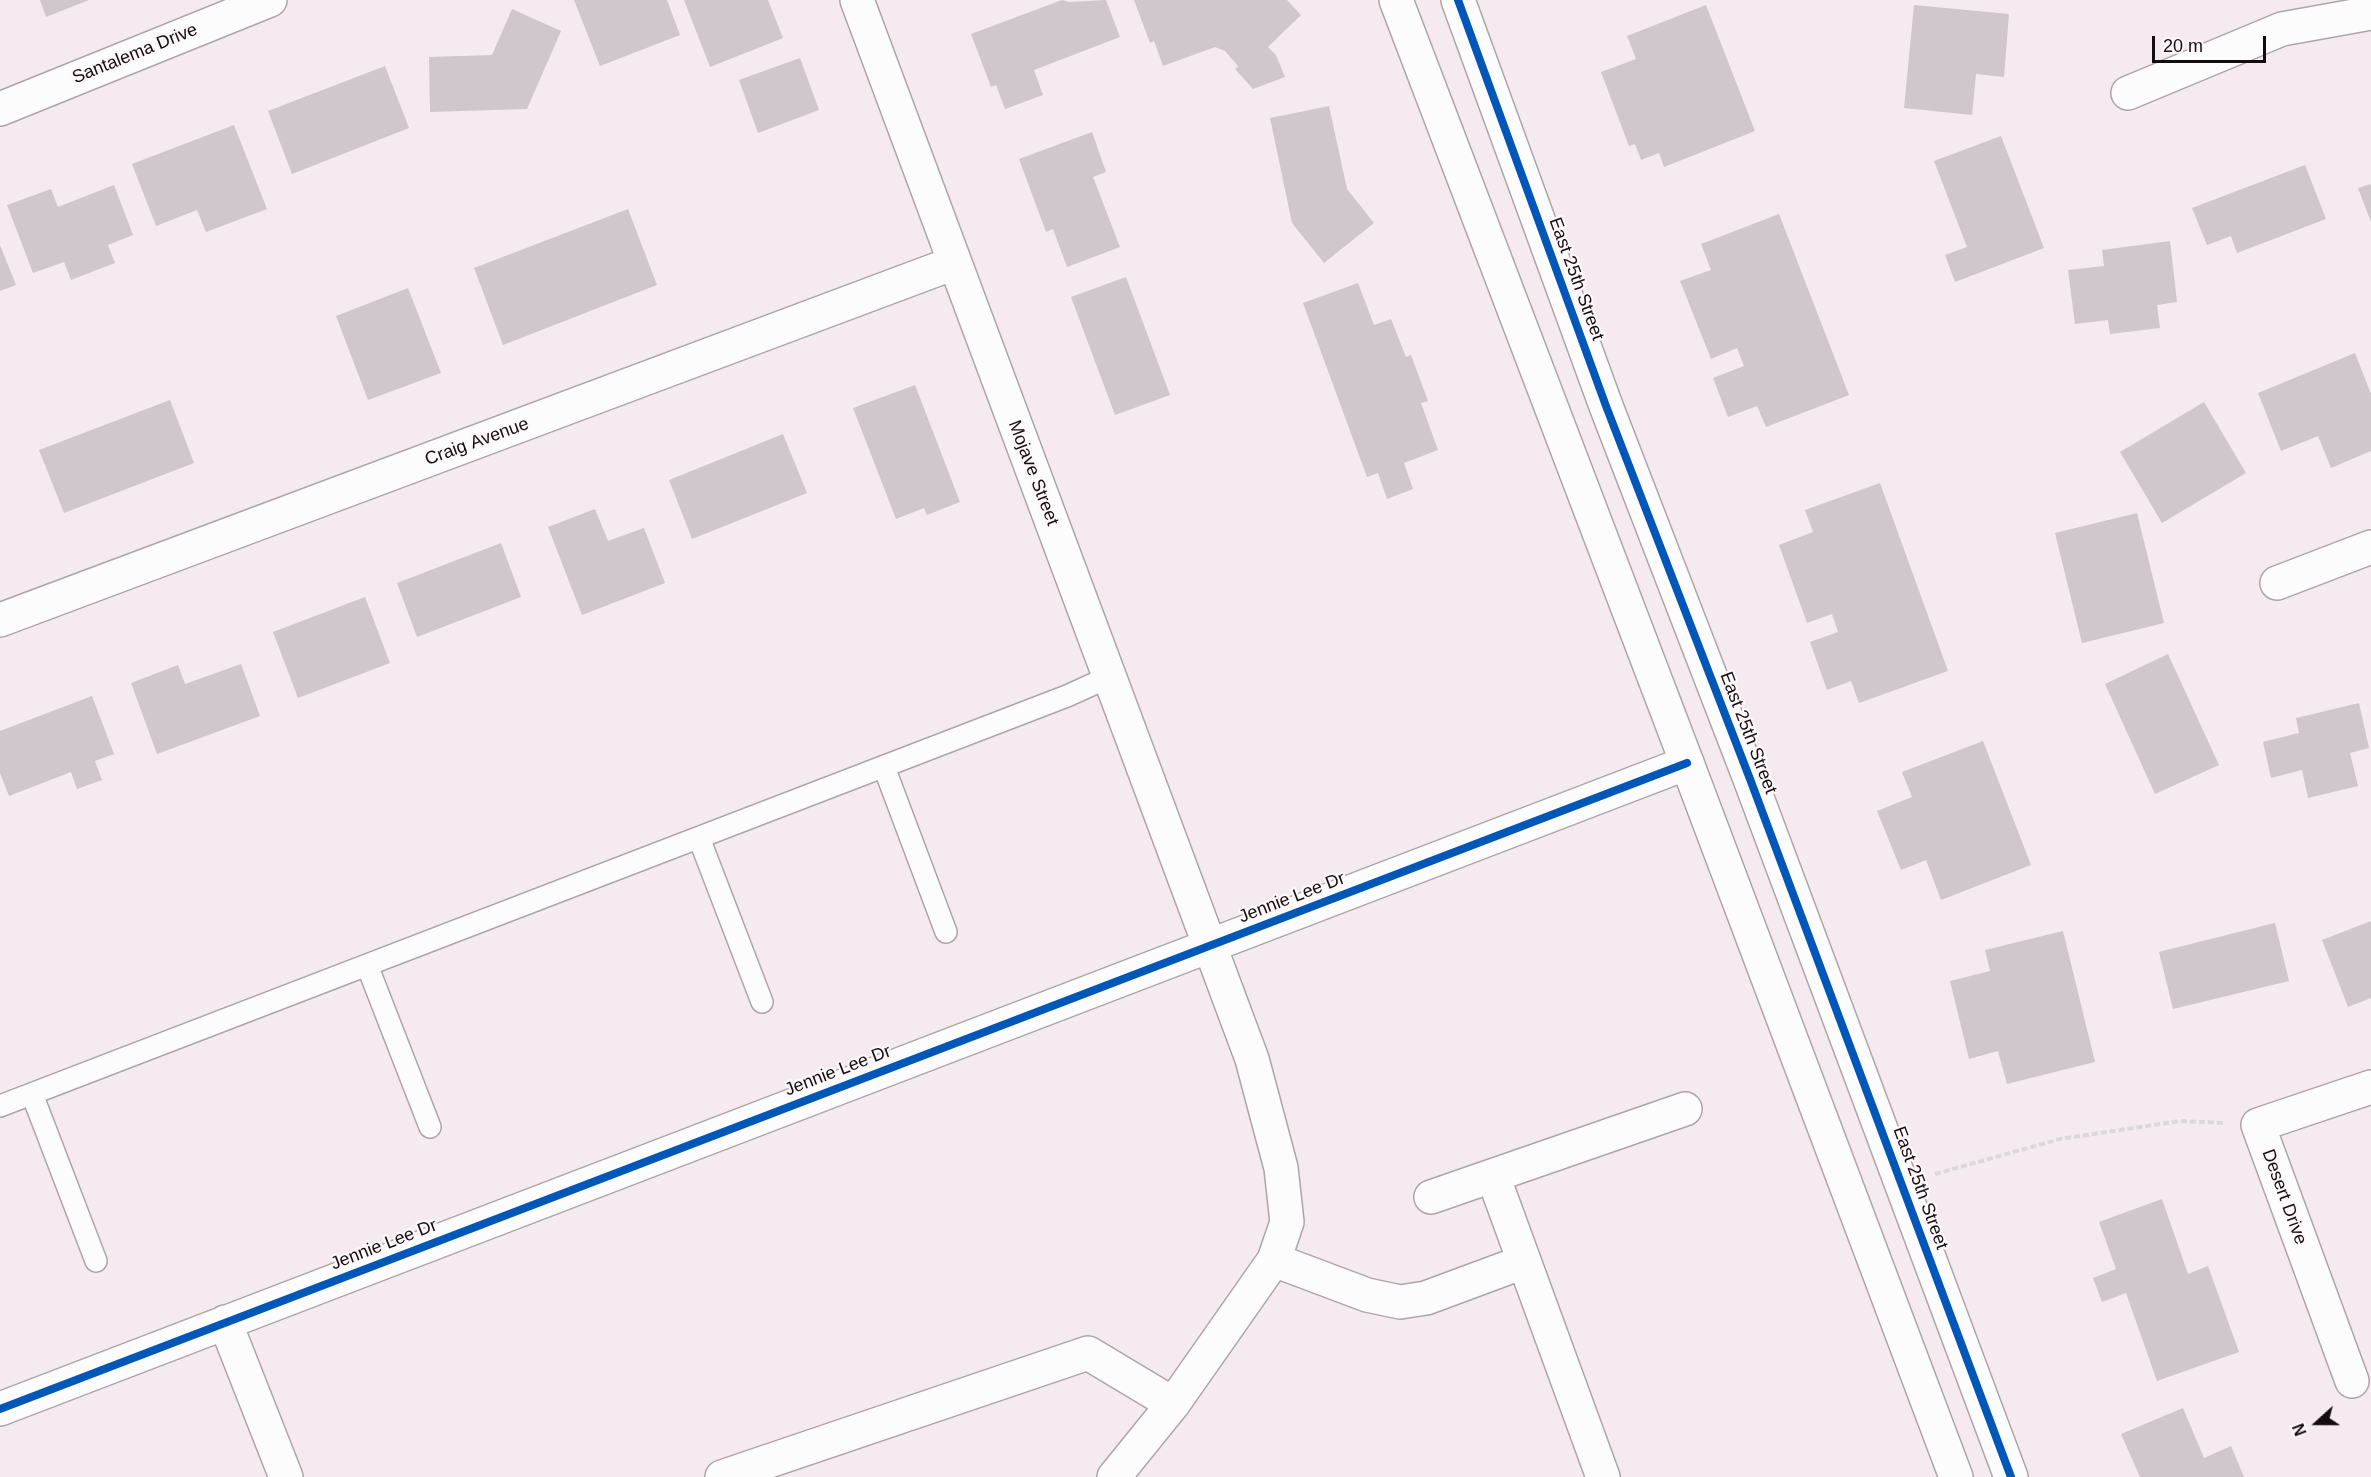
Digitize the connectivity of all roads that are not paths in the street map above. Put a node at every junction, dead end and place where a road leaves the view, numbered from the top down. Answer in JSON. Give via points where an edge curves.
{"nodes":[{"id":1,"x":270,"y":0,"type":"edge"},
{"id":2,"x":857,"y":0,"type":"edge"},
{"id":3,"x":1396,"y":0,"type":"edge"},
{"id":4,"x":1458,"y":0,"type":"edge"},
{"id":5,"x":2371,"y":13,"type":"edge"},
{"id":6,"x":2128,"y":93,"type":"dead end"},
{"id":7,"x":0,"y":109,"type":"edge"},
{"id":8,"x":954,"y":263,"type":"junction"},
{"id":9,"x":2371,"y":547,"type":"edge"},
{"id":10,"x":2277,"y":583,"type":"dead end"},
{"id":11,"x":0,"y":620,"type":"edge"},
{"id":12,"x":1109,"y":677,"type":"junction"},
{"id":13,"x":1687,"y":762,"type":"junction"},
{"id":14,"x":884,"y":767,"type":"junction"},
{"id":15,"x":699,"y":838,"type":"junction"},
{"id":16,"x":946,"y":932,"type":"dead end"},
{"id":17,"x":1210,"y":945,"type":"junction"},
{"id":18,"x":367,"y":965,"type":"junction"},
{"id":19,"x":762,"y":1002,"type":"dead end"},
{"id":20,"x":2371,"y":1087,"type":"edge"},
{"id":21,"x":32,"y":1094,"type":"junction"},
{"id":22,"x":0,"y":1106,"type":"edge"},
{"id":23,"x":1685,"y":1109,"type":"dead end"},
{"id":24,"x":430,"y":1126,"type":"dead end"},
{"id":25,"x":1493,"y":1176,"type":"junction"},
{"id":26,"x":1431,"y":1197,"type":"dead end"},
{"id":27,"x":1274,"y":1260,"type":"junction"},
{"id":28,"x":96,"y":1261,"type":"dead end"},
{"id":29,"x":1523,"y":1262,"type":"junction"},
{"id":30,"x":225,"y":1322,"type":"junction"},
{"id":31,"x":2352,"y":1381,"type":"dead end"},
{"id":32,"x":1173,"y":1404,"type":"junction"},
{"id":33,"x":0,"y":1408,"type":"edge"},
{"id":34,"x":286,"y":1477,"type":"edge"},
{"id":35,"x":722,"y":1477,"type":"edge"},
{"id":36,"x":1114,"y":1477,"type":"edge"},
{"id":37,"x":1603,"y":1477,"type":"edge"},
{"id":38,"x":1956,"y":1477,"type":"edge"},
{"id":39,"x":2011,"y":1477,"type":"edge"}],
"edges":[{"from":1,"to":7,"type":"street","name":"Santalema Drive"},
{"from":2,"to":8,"type":"street","name":"Mojave Street"},
{"from":3,"to":13,"type":"street"},
{"from":4,"to":39,"type":"street","name":"East 25th Street","via":[[1606,406]]},
{"from":5,"to":6,"type":"street","via":[[2282,29]]},
{"from":8,"to":11,"type":"street","name":"Craig Avenue"},
{"from":8,"to":12,"type":"street","name":"Mojave Street"},
{"from":9,"to":10,"type":"street"},
{"from":12,"to":14,"type":"lane"},
{"from":12,"to":17,"type":"street","name":"Mojave Street"},
{"from":13,"to":17,"type":"street","name":"Jennie Lee Dr"},
{"from":13,"to":38,"type":"street"},
{"from":14,"to":15,"type":"lane"},
{"from":14,"to":16,"type":"lane"},
{"from":15,"to":18,"type":"lane"},
{"from":15,"to":19,"type":"lane"},
{"from":17,"to":27,"type":"street","name":"Mojave Street","via":[[1252,1059],[1281,1168],[1287,1222]]},
{"from":17,"to":30,"type":"street","name":"Jennie Lee Dr"},
{"from":18,"to":21,"type":"lane"},
{"from":18,"to":24,"type":"lane"},
{"from":20,"to":31,"type":"street","name":"Desert Drive","via":[[2258,1125]]},
{"from":21,"to":22,"type":"lane"},
{"from":21,"to":28,"type":"lane"},
{"from":23,"to":25,"type":"street"},
{"from":25,"to":26,"type":"street"},
{"from":25,"to":29,"type":"street"},
{"from":27,"to":29,"type":"street","via":[[1367,1295],[1400,1302],[1426,1298]]},
{"from":27,"to":32,"type":"street","name":"Mojave Street"},
{"from":29,"to":37,"type":"street"},
{"from":30,"to":33,"type":"street","name":"Jennie Lee Dr"},
{"from":30,"to":34,"type":"street"},
{"from":32,"to":35,"type":"street","via":[[1088,1353]]},
{"from":32,"to":36,"type":"street","name":"Mojave Street"}]}
